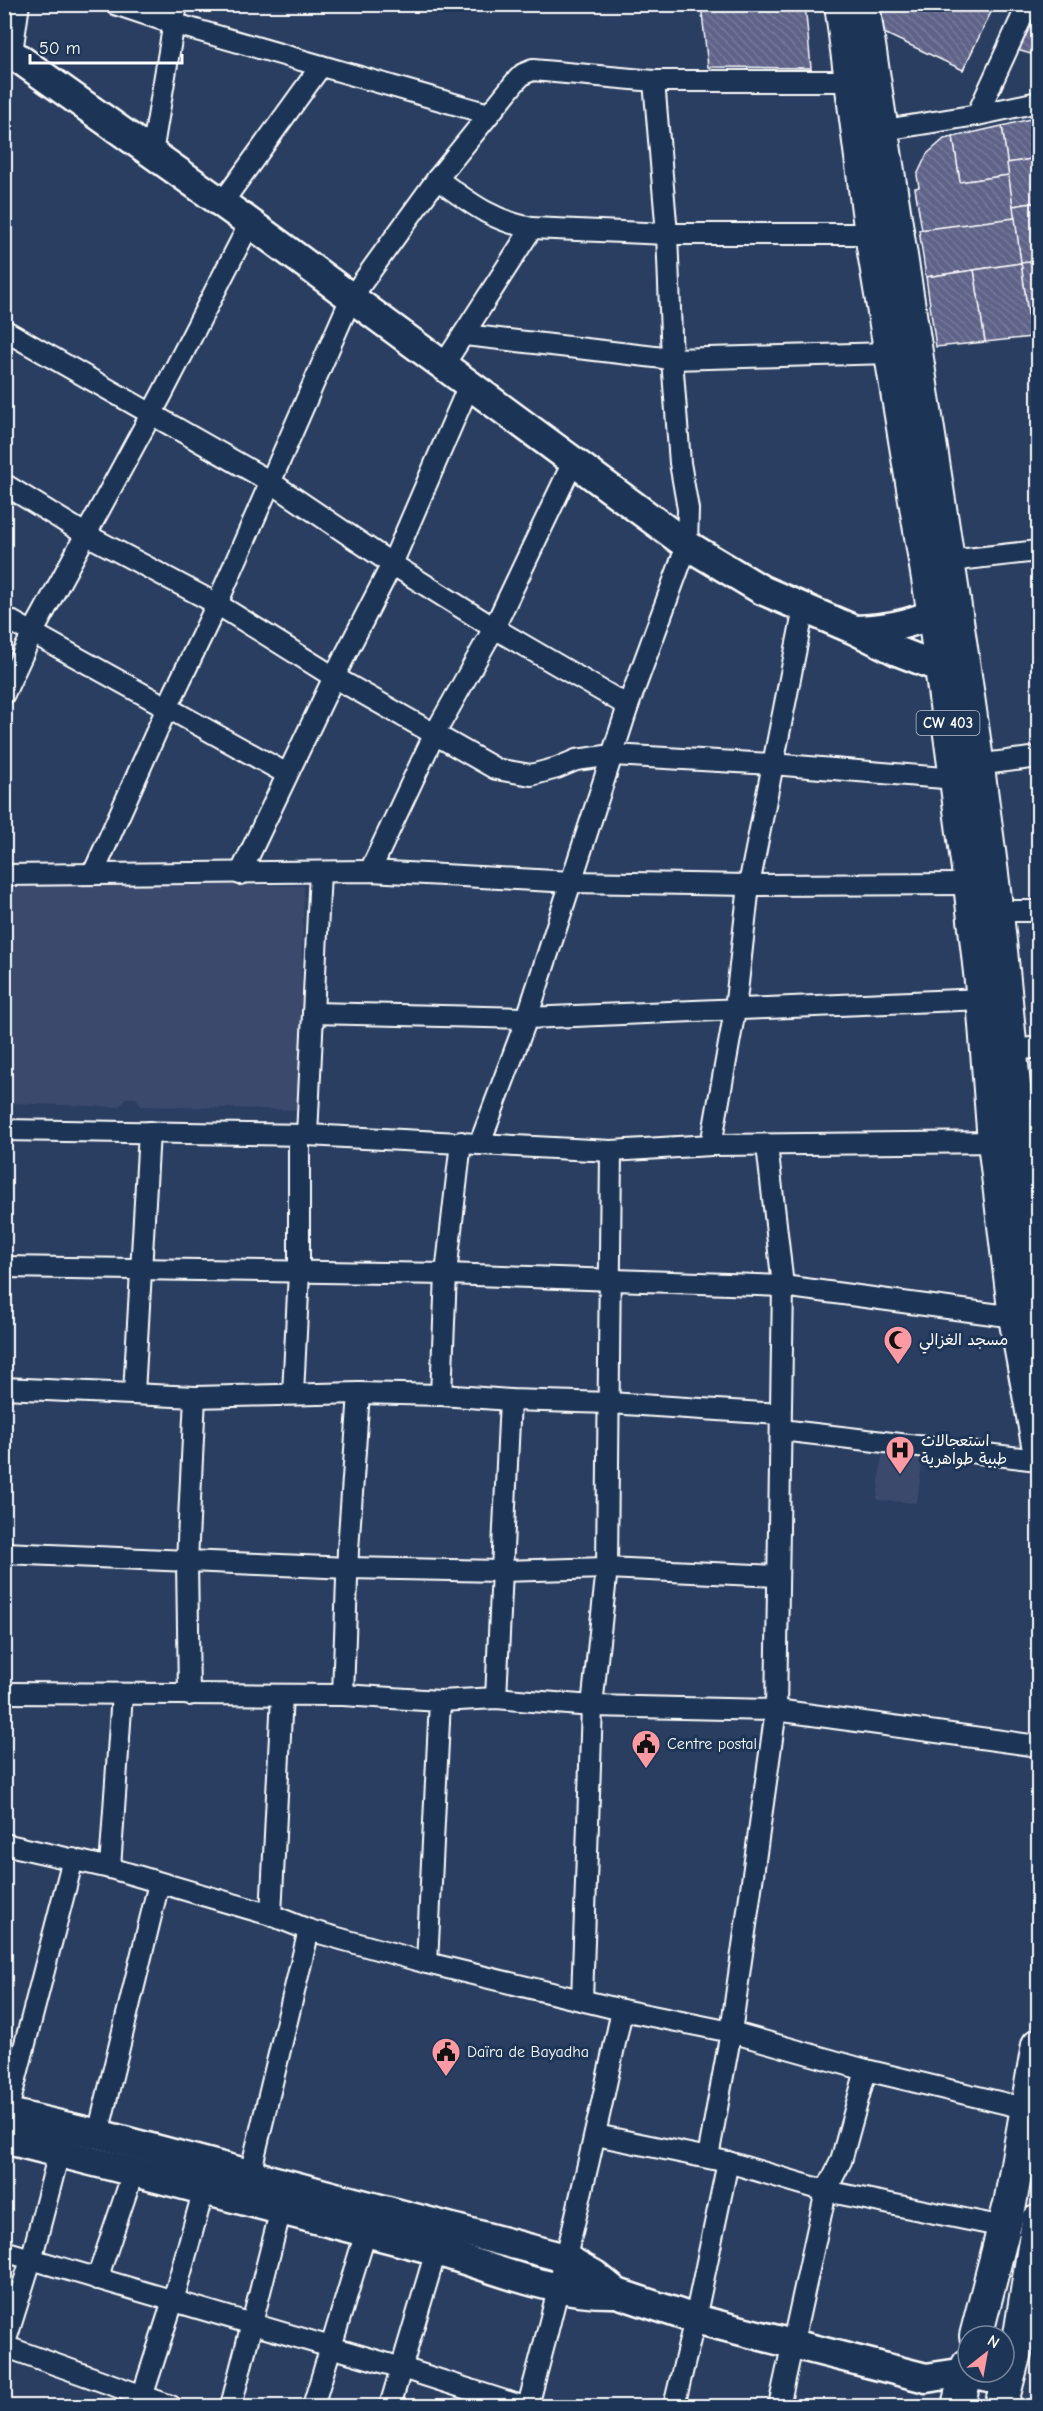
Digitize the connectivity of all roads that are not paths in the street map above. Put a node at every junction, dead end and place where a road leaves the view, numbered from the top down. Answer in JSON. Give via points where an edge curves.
{"nodes":[{"id":1,"x":19,"y":4,"type":"edge"},
{"id":2,"x":115,"y":4,"type":"edge"},
{"id":3,"x":841,"y":4,"type":"edge"},
{"id":4,"x":863,"y":4,"type":"edge"},
{"id":5,"x":1028,"y":4,"type":"edge"},
{"id":6,"x":174,"y":14,"type":"edge"},
{"id":7,"x":8,"y":50,"type":"edge"},
{"id":8,"x":321,"y":66,"type":"junction"},
{"id":9,"x":654,"y":81,"type":"junction"},
{"id":10,"x":850,"y":81,"type":"junction"},
{"id":11,"x":1038,"y":102,"type":"edge"},
{"id":12,"x":489,"y":114,"type":"junction"},
{"id":13,"x":977,"y":115,"type":"junction"},
{"id":14,"x":869,"y":132,"type":"junction"},
{"id":15,"x":152,"y":153,"type":"junction"},
{"id":16,"x":437,"y":179,"type":"junction"},
{"id":17,"x":222,"y":203,"type":"junction"},
{"id":18,"x":250,"y":223,"type":"junction"},
{"id":19,"x":532,"y":228,"type":"junction"},
{"id":20,"x":667,"y":234,"type":"junction"},
{"id":21,"x":871,"y":234,"type":"junction"},
{"id":22,"x":351,"y":298,"type":"junction"},
{"id":23,"x":4,"y":330,"type":"edge"},
{"id":24,"x":465,"y":335,"type":"junction"},
{"id":25,"x":890,"y":352,"type":"junction"},
{"id":26,"x":672,"y":359,"type":"junction"},
{"id":27,"x":443,"y":366,"type":"junction"},
{"id":28,"x":469,"y":386,"type":"junction"},
{"id":29,"x":150,"y":413,"type":"junction"},
{"id":30,"x":573,"y":462,"type":"junction"},
{"id":31,"x":269,"y":481,"type":"junction"},
{"id":32,"x":4,"y":484,"type":"edge"},
{"id":33,"x":84,"y":534,"type":"junction"},
{"id":34,"x":687,"y":545,"type":"junction"},
{"id":35,"x":1038,"y":551,"type":"edge"},
{"id":36,"x":948,"y":561,"type":"junction"},
{"id":37,"x":392,"y":564,"type":"junction"},
{"id":38,"x":217,"y":604,"type":"junction"},
{"id":39,"x":804,"y":608,"type":"junction"},
{"id":40,"x":944,"y":609,"type":"junction"},
{"id":41,"x":4,"y":617,"type":"edge"},
{"id":42,"x":494,"y":628,"type":"junction"},
{"id":43,"x":855,"y":630,"type":"junction"},
{"id":44,"x":33,"y":632,"type":"junction"},
{"id":45,"x":952,"y":673,"type":"junction"},
{"id":46,"x":334,"y":677,"type":"junction"},
{"id":47,"x":4,"y":694,"type":"edge"},
{"id":48,"x":628,"y":706,"type":"junction"},
{"id":49,"x":167,"y":708,"type":"junction"},
{"id":50,"x":434,"y":735,"type":"junction"},
{"id":51,"x":613,"y":755,"type":"junction"},
{"id":52,"x":1038,"y":757,"type":"edge"},
{"id":53,"x":772,"y":764,"type":"junction"},
{"id":54,"x":966,"y":772,"type":"junction"},
{"id":55,"x":286,"y":774,"type":"junction"},
{"id":56,"x":320,"y":872,"type":"junction"},
{"id":57,"x":370,"y":872,"type":"junction"},
{"id":58,"x":93,"y":874,"type":"junction"},
{"id":59,"x":240,"y":874,"type":"junction"},
{"id":60,"x":4,"y":875,"type":"edge"},
{"id":61,"x":572,"y":882,"type":"junction"},
{"id":62,"x":970,"y":884,"type":"junction"},
{"id":63,"x":749,"y":885,"type":"junction"},
{"id":64,"x":996,"y":911,"type":"junction"},
{"id":65,"x":1038,"y":911,"type":"edge"},
{"id":66,"x":982,"y":999,"type":"junction"},
{"id":67,"x":735,"y":1010,"type":"junction"},
{"id":68,"x":313,"y":1013,"type":"junction"},
{"id":69,"x":527,"y":1018,"type":"junction"},
{"id":70,"x":1024,"y":1049,"type":"edge"},
{"id":71,"x":4,"y":1130,"type":"edge"},
{"id":72,"x":149,"y":1132,"type":"junction"},
{"id":73,"x":303,"y":1135,"type":"junction"},
{"id":74,"x":471,"y":1142,"type":"junction"},
{"id":75,"x":1006,"y":1142,"type":"junction"},
{"id":76,"x":711,"y":1145,"type":"junction"},
{"id":77,"x":767,"y":1145,"type":"junction"},
{"id":78,"x":611,"y":1151,"type":"junction"},
{"id":79,"x":1030,"y":1186,"type":"edge"},
{"id":80,"x":4,"y":1267,"type":"edge"},
{"id":81,"x":142,"y":1268,"type":"junction"},
{"id":82,"x":299,"y":1272,"type":"junction"},
{"id":83,"x":446,"y":1274,"type":"junction"},
{"id":84,"x":611,"y":1281,"type":"junction"},
{"id":85,"x":783,"y":1286,"type":"junction"},
{"id":86,"x":1032,"y":1311,"type":"edge"},
{"id":87,"x":4,"y":1388,"type":"edge"},
{"id":88,"x":134,"y":1393,"type":"junction"},
{"id":89,"x":359,"y":1393,"type":"junction"},
{"id":90,"x":293,"y":1394,"type":"junction"},
{"id":91,"x":441,"y":1395,"type":"junction"},
{"id":92,"x":195,"y":1397,"type":"junction"},
{"id":93,"x":510,"y":1400,"type":"junction"},
{"id":94,"x":610,"y":1403,"type":"junction"},
{"id":95,"x":780,"y":1422,"type":"junction"},
{"id":96,"x":1038,"y":1444,"type":"edge"},
{"id":97,"x":1038,"y":1460,"type":"edge"},
{"id":98,"x":4,"y":1553,"type":"edge"},
{"id":99,"x":187,"y":1561,"type":"junction"},
{"id":100,"x":348,"y":1568,"type":"junction"},
{"id":101,"x":607,"y":1568,"type":"junction"},
{"id":102,"x":501,"y":1571,"type":"junction"},
{"id":103,"x":777,"y":1576,"type":"junction"},
{"id":104,"x":4,"y":1693,"type":"edge"},
{"id":105,"x":122,"y":1694,"type":"junction"},
{"id":106,"x":189,"y":1695,"type":"junction"},
{"id":107,"x":282,"y":1695,"type":"junction"},
{"id":108,"x":343,"y":1695,"type":"junction"},
{"id":109,"x":496,"y":1698,"type":"junction"},
{"id":110,"x":440,"y":1701,"type":"junction"},
{"id":111,"x":592,"y":1706,"type":"junction"},
{"id":112,"x":776,"y":1710,"type":"junction"},
{"id":113,"x":1038,"y":1746,"type":"edge"},
{"id":114,"x":4,"y":1844,"type":"edge"},
{"id":115,"x":73,"y":1859,"type":"junction"},
{"id":116,"x":110,"y":1868,"type":"junction"},
{"id":117,"x":159,"y":1883,"type":"junction"},
{"id":118,"x":271,"y":1916,"type":"junction"},
{"id":119,"x":309,"y":1930,"type":"junction"},
{"id":120,"x":427,"y":1963,"type":"junction"},
{"id":121,"x":582,"y":2000,"type":"junction"},
{"id":122,"x":622,"y":2010,"type":"junction"},
{"id":123,"x":731,"y":2032,"type":"junction"},
{"id":124,"x":1038,"y":2045,"type":"edge"},
{"id":125,"x":866,"y":2070,"type":"junction"},
{"id":126,"x":1028,"y":2109,"type":"junction"},
{"id":127,"x":5,"y":2121,"type":"edge"},
{"id":128,"x":98,"y":2134,"type":"junction"},
{"id":129,"x":596,"y":2135,"type":"junction"},
{"id":130,"x":59,"y":2153,"type":"junction"},
{"id":131,"x":708,"y":2157,"type":"junction"},
{"id":132,"x":728,"y":2162,"type":"junction"},
{"id":133,"x":134,"y":2170,"type":"junction"},
{"id":134,"x":250,"y":2174,"type":"junction"},
{"id":135,"x":204,"y":2188,"type":"junction"},
{"id":136,"x":826,"y":2191,"type":"junction"},
{"id":137,"x":281,"y":2209,"type":"junction"},
{"id":138,"x":1038,"y":2221,"type":"edge"},
{"id":139,"x":1004,"y":2227,"type":"junction"},
{"id":140,"x":366,"y":2232,"type":"junction"},
{"id":141,"x":4,"y":2251,"type":"edge"},
{"id":142,"x":436,"y":2251,"type":"junction"},
{"id":143,"x":565,"y":2258,"type":"junction"},
{"id":144,"x":31,"y":2260,"type":"junction"},
{"id":145,"x":97,"y":2279,"type":"junction"},
{"id":146,"x":559,"y":2290,"type":"junction"},
{"id":147,"x":617,"y":2293,"type":"junction"},
{"id":148,"x":173,"y":2301,"type":"junction"},
{"id":149,"x":695,"y":2319,"type":"junction"},
{"id":150,"x":252,"y":2324,"type":"junction"},
{"id":151,"x":978,"y":2324,"type":"edge"},
{"id":152,"x":1030,"y":2330,"type":"edge"},
{"id":153,"x":794,"y":2345,"type":"junction"},
{"id":154,"x":4,"y":2346,"type":"edge"},
{"id":155,"x":329,"y":2347,"type":"junction"},
{"id":156,"x":402,"y":2368,"type":"junction"},
{"id":157,"x":956,"y":2371,"type":"edge"},
{"id":158,"x":926,"y":2378,"type":"junction"},
{"id":159,"x":964,"y":2384,"type":"edge"},
{"id":160,"x":990,"y":2384,"type":"edge"},
{"id":161,"x":1005,"y":2394,"type":"edge"},
{"id":162,"x":142,"y":2397,"type":"junction"},
{"id":163,"x":118,"y":2398,"type":"edge"},
{"id":164,"x":171,"y":2406,"type":"edge"},
{"id":165,"x":231,"y":2406,"type":"edge"},
{"id":166,"x":313,"y":2406,"type":"edge"},
{"id":167,"x":390,"y":2406,"type":"edge"},
{"id":168,"x":521,"y":2406,"type":"edge"},
{"id":169,"x":528,"y":2406,"type":"edge"},
{"id":170,"x":674,"y":2406,"type":"edge"},
{"id":171,"x":779,"y":2406,"type":"edge"},
{"id":172,"x":960,"y":2406,"type":"edge"}],
"edges":[{"from":1,"to":7,"type":"street"},
{"from":2,"to":6,"type":"street"},
{"from":3,"to":10,"type":"main road","number":"CW 403"},
{"from":4,"to":14,"type":"main road","number":"CW 403"},
{"from":5,"to":13,"type":"street"},
{"from":6,"to":8,"type":"street"},
{"from":6,"to":15,"type":"street"},
{"from":7,"to":15,"type":"main road"},
{"from":8,"to":12,"type":"street"},
{"from":8,"to":17,"type":"street"},
{"from":9,"to":10,"type":"street"},
{"from":9,"to":12,"type":"street","via":[[533,70],[516,81]]},
{"from":9,"to":20,"type":"street"},
{"from":10,"to":14,"type":"main road","number":"CW 403"},
{"from":11,"to":13,"type":"street"},
{"from":12,"to":16,"type":"street"},
{"from":13,"to":14,"type":"street"},
{"from":14,"to":21,"type":"main road","number":"CW 403"},
{"from":14,"to":36,"type":"main road","number":"CW 403"},
{"from":15,"to":17,"type":"main road"},
{"from":16,"to":19,"type":"street","via":[[482,211],[513,225]]},
{"from":16,"to":22,"type":"street"},
{"from":17,"to":18,"type":"main road"},
{"from":18,"to":22,"type":"main road"},
{"from":18,"to":29,"type":"street"},
{"from":19,"to":20,"type":"street"},
{"from":19,"to":24,"type":"street"},
{"from":20,"to":21,"type":"street"},
{"from":20,"to":26,"type":"street"},
{"from":21,"to":25,"type":"main road","number":"CW 403"},
{"from":22,"to":27,"type":"main road"},
{"from":22,"to":31,"type":"street"},
{"from":23,"to":29,"type":"street"},
{"from":24,"to":26,"type":"street"},
{"from":24,"to":27,"type":"street"},
{"from":25,"to":26,"type":"street"},
{"from":25,"to":40,"type":"main road","number":"CW 403"},
{"from":26,"to":34,"type":"street","via":[[680,463],[688,509]]},
{"from":27,"to":28,"type":"main road"},
{"from":28,"to":30,"type":"main road"},
{"from":28,"to":37,"type":"street"},
{"from":29,"to":31,"type":"street"},
{"from":29,"to":33,"type":"street"},
{"from":30,"to":34,"type":"main road"},
{"from":30,"to":42,"type":"street"},
{"from":31,"to":37,"type":"street"},
{"from":31,"to":38,"type":"street"},
{"from":32,"to":33,"type":"street"},
{"from":33,"to":38,"type":"street"},
{"from":33,"to":44,"type":"street"},
{"from":34,"to":39,"type":"main road","via":[[741,579]]},
{"from":34,"to":48,"type":"street"},
{"from":35,"to":36,"type":"street"},
{"from":36,"to":40,"type":"main road","number":"CW 403"},
{"from":37,"to":42,"type":"street"},
{"from":37,"to":46,"type":"street"},
{"from":38,"to":46,"type":"street"},
{"from":38,"to":49,"type":"street"},
{"from":39,"to":43,"type":"main road"},
{"from":39,"to":53,"type":"street"},
{"from":40,"to":43,"type":"main road","via":[[909,624]]},
{"from":40,"to":45,"type":"main road","number":"CW 403"},
{"from":41,"to":44,"type":"street"},
{"from":42,"to":48,"type":"street"},
{"from":42,"to":50,"type":"street"},
{"from":43,"to":45,"type":"main road"},
{"from":44,"to":47,"type":"street"},
{"from":44,"to":49,"type":"street"},
{"from":45,"to":54,"type":"main road","number":"CW 403"},
{"from":46,"to":50,"type":"street"},
{"from":46,"to":55,"type":"street"},
{"from":48,"to":51,"type":"street"},
{"from":49,"to":55,"type":"street"},
{"from":49,"to":58,"type":"street"},
{"from":50,"to":51,"type":"street","via":[[496,769],[522,775],[576,760]]},
{"from":50,"to":57,"type":"street"},
{"from":51,"to":53,"type":"street"},
{"from":51,"to":61,"type":"street"},
{"from":52,"to":54,"type":"street"},
{"from":53,"to":54,"type":"street"},
{"from":53,"to":63,"type":"street"},
{"from":54,"to":62,"type":"main road","number":"CW 403"},
{"from":54,"to":64,"type":"main road","number":"CW 403"},
{"from":55,"to":59,"type":"street"},
{"from":56,"to":57,"type":"street"},
{"from":56,"to":59,"type":"street"},
{"from":56,"to":68,"type":"street"},
{"from":57,"to":61,"type":"street"},
{"from":58,"to":59,"type":"street"},
{"from":58,"to":60,"type":"street"},
{"from":61,"to":63,"type":"street"},
{"from":61,"to":69,"type":"street"},
{"from":62,"to":63,"type":"street"},
{"from":62,"to":66,"type":"main road","number":"CW 403"},
{"from":63,"to":67,"type":"street"},
{"from":64,"to":65,"type":"street"},
{"from":64,"to":70,"type":"main road","number":"CW 403"},
{"from":66,"to":67,"type":"street"},
{"from":66,"to":75,"type":"main road","number":"CW 403"},
{"from":67,"to":69,"type":"street"},
{"from":67,"to":76,"type":"street"},
{"from":68,"to":69,"type":"street"},
{"from":68,"to":73,"type":"street"},
{"from":69,"to":74,"type":"street"},
{"from":70,"to":75,"type":"main road","number":"CW 403"},
{"from":71,"to":72,"type":"street"},
{"from":72,"to":73,"type":"street"},
{"from":72,"to":81,"type":"street"},
{"from":73,"to":74,"type":"street"},
{"from":73,"to":82,"type":"street"},
{"from":74,"to":78,"type":"street"},
{"from":74,"to":83,"type":"street"},
{"from":75,"to":77,"type":"street"},
{"from":75,"to":79,"type":"main road","number":"CW 403"},
{"from":75,"to":86,"type":"main road","number":"CW 403"},
{"from":76,"to":77,"type":"street"},
{"from":76,"to":78,"type":"street"},
{"from":77,"to":85,"type":"street"},
{"from":78,"to":84,"type":"street"},
{"from":79,"to":86,"type":"main road","number":"CW 403"},
{"from":80,"to":81,"type":"street"},
{"from":81,"to":82,"type":"street"},
{"from":81,"to":88,"type":"street"},
{"from":82,"to":83,"type":"street"},
{"from":82,"to":90,"type":"street"},
{"from":83,"to":84,"type":"street"},
{"from":83,"to":91,"type":"street"},
{"from":84,"to":85,"type":"street"},
{"from":84,"to":94,"type":"street"},
{"from":85,"to":86,"type":"street"},
{"from":85,"to":95,"type":"street"},
{"from":86,"to":96,"type":"main road","number":"CW 403"},
{"from":87,"to":88,"type":"street"},
{"from":88,"to":92,"type":"street"},
{"from":89,"to":90,"type":"street"},
{"from":89,"to":91,"type":"street"},
{"from":89,"to":100,"type":"street"},
{"from":90,"to":92,"type":"street"},
{"from":91,"to":93,"type":"street"},
{"from":92,"to":99,"type":"street"},
{"from":93,"to":94,"type":"street"},
{"from":93,"to":102,"type":"street"},
{"from":94,"to":95,"type":"street"},
{"from":94,"to":101,"type":"street"},
{"from":95,"to":97,"type":"street"},
{"from":95,"to":103,"type":"street"},
{"from":98,"to":99,"type":"street"},
{"from":99,"to":100,"type":"street"},
{"from":99,"to":106,"type":"street"},
{"from":100,"to":102,"type":"street"},
{"from":100,"to":108,"type":"street"},
{"from":101,"to":102,"type":"street"},
{"from":101,"to":103,"type":"street"},
{"from":101,"to":111,"type":"street"},
{"from":102,"to":109,"type":"street"},
{"from":103,"to":112,"type":"street"},
{"from":104,"to":105,"type":"street"},
{"from":105,"to":106,"type":"street"},
{"from":105,"to":116,"type":"street"},
{"from":106,"to":107,"type":"street"},
{"from":107,"to":108,"type":"street"},
{"from":107,"to":118,"type":"street"},
{"from":108,"to":110,"type":"street"},
{"from":109,"to":110,"type":"street"},
{"from":109,"to":111,"type":"street"},
{"from":110,"to":120,"type":"street"},
{"from":111,"to":112,"type":"street"},
{"from":111,"to":121,"type":"street"},
{"from":112,"to":113,"type":"street"},
{"from":112,"to":123,"type":"street"},
{"from":114,"to":115,"type":"street"},
{"from":115,"to":116,"type":"street"},
{"from":115,"to":127,"type":"street"},
{"from":116,"to":117,"type":"street"},
{"from":117,"to":118,"type":"street"},
{"from":117,"to":128,"type":"street"},
{"from":118,"to":119,"type":"street"},
{"from":119,"to":120,"type":"street"},
{"from":119,"to":134,"type":"street"},
{"from":120,"to":121,"type":"street"},
{"from":121,"to":122,"type":"street"},
{"from":122,"to":123,"type":"street"},
{"from":122,"to":129,"type":"street"},
{"from":123,"to":125,"type":"street"},
{"from":123,"to":131,"type":"street"},
{"from":124,"to":126,"type":"main road"},
{"from":125,"to":126,"type":"street"},
{"from":125,"to":136,"type":"street","via":[[841,2161]]},
{"from":126,"to":139,"type":"main road"},
{"from":127,"to":128,"type":"main road"},
{"from":127,"to":130,"type":"main road"},
{"from":128,"to":134,"type":"main road"},
{"from":129,"to":131,"type":"street"},
{"from":129,"to":143,"type":"street"},
{"from":130,"to":133,"type":"main road"},
{"from":130,"to":144,"type":"street"},
{"from":131,"to":132,"type":"street"},
{"from":132,"to":136,"type":"street"},
{"from":132,"to":149,"type":"street"},
{"from":133,"to":135,"type":"main road"},
{"from":133,"to":145,"type":"street"},
{"from":134,"to":143,"type":"main road"},
{"from":135,"to":137,"type":"main road"},
{"from":135,"to":148,"type":"street"},
{"from":136,"to":139,"type":"street"},
{"from":136,"to":153,"type":"street"},
{"from":137,"to":140,"type":"main road"},
{"from":137,"to":150,"type":"street"},
{"from":138,"to":152,"type":"main road"},
{"from":139,"to":151,"type":"main road"},
{"from":140,"to":142,"type":"main road"},
{"from":140,"to":155,"type":"street"},
{"from":141,"to":144,"type":"street"},
{"from":142,"to":146,"type":"main road"},
{"from":142,"to":156,"type":"street"},
{"from":143,"to":146,"type":"street"},
{"from":143,"to":147,"type":"main road"},
{"from":144,"to":145,"type":"street"},
{"from":144,"to":154,"type":"street"},
{"from":145,"to":148,"type":"street"},
{"from":146,"to":147,"type":"main road"},
{"from":146,"to":169,"type":"street"},
{"from":147,"to":149,"type":"main road"},
{"from":148,"to":150,"type":"street"},
{"from":148,"to":162,"type":"street"},
{"from":149,"to":153,"type":"main road"},
{"from":149,"to":170,"type":"street"},
{"from":150,"to":155,"type":"street"},
{"from":150,"to":165,"type":"street"},
{"from":152,"to":161,"type":"main road"},
{"from":153,"to":158,"type":"main road"},
{"from":153,"to":171,"type":"street"},
{"from":154,"to":163,"type":"street"},
{"from":155,"to":156,"type":"street"},
{"from":155,"to":166,"type":"street"},
{"from":156,"to":167,"type":"street"},
{"from":156,"to":168,"type":"street"},
{"from":157,"to":158,"type":"main road"},
{"from":158,"to":172,"type":"main road"},
{"from":159,"to":172,"type":"main road"},
{"from":160,"to":161,"type":"main road"},
{"from":162,"to":163,"type":"street"},
{"from":162,"to":164,"type":"street"}]}
